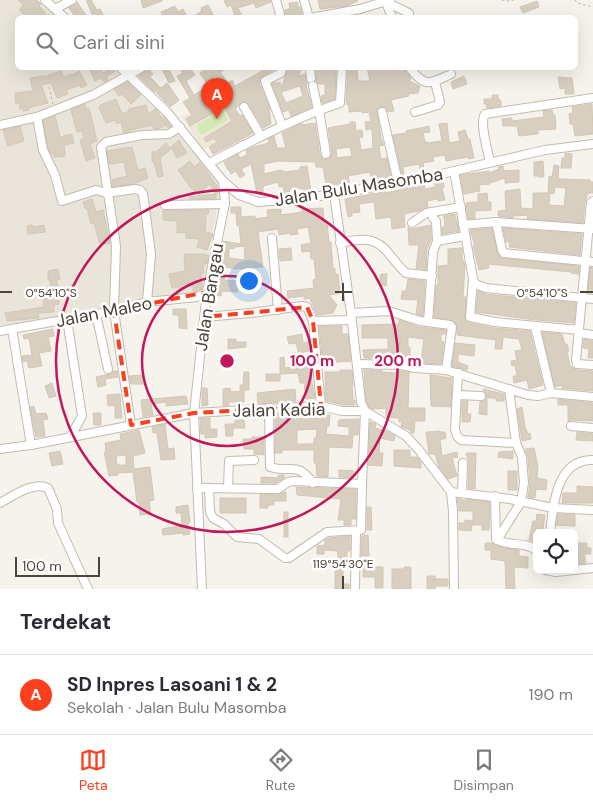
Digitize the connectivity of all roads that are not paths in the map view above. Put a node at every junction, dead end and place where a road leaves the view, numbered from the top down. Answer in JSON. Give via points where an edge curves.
{"nodes":[{"id":1,"x":46,"y":0,"type":"edge"},
{"id":2,"x":72,"y":0,"type":"edge"},
{"id":3,"x":276,"y":0,"type":"edge"},
{"id":4,"x":304,"y":0,"type":"edge"},
{"id":5,"x":388,"y":1,"type":"edge"},
{"id":6,"x":55,"y":9,"type":"junction"},
{"id":7,"x":62,"y":15,"type":"edge"},
{"id":8,"x":280,"y":15,"type":"edge"},
{"id":9,"x":308,"y":15,"type":"edge"},
{"id":10,"x":336,"y":15,"type":"edge"},
{"id":11,"x":391,"y":15,"type":"edge"},
{"id":12,"x":409,"y":15,"type":"edge"},
{"id":13,"x":123,"y":70,"type":"edge"},
{"id":14,"x":138,"y":70,"type":"edge"},
{"id":15,"x":282,"y":70,"type":"edge"},
{"id":16,"x":310,"y":70,"type":"edge"},
{"id":17,"x":342,"y":70,"type":"edge"},
{"id":18,"x":412,"y":70,"type":"edge"},
{"id":19,"x":451,"y":74,"type":"dead end"},
{"id":20,"x":129,"y":75,"type":"junction"},
{"id":21,"x":435,"y":82,"type":"junction"},
{"id":22,"x":593,"y":98,"type":"edge"},
{"id":23,"x":244,"y":107,"type":"dead end"},
{"id":24,"x":318,"y":110,"type":"junction"},
{"id":25,"x":382,"y":112,"type":"dead end"},
{"id":26,"x":415,"y":112,"type":"dead end"},
{"id":27,"x":37,"y":117,"type":"junction"},
{"id":28,"x":0,"y":125,"type":"edge"},
{"id":29,"x":282,"y":125,"type":"junction"},
{"id":30,"x":180,"y":127,"type":"junction"},
{"id":31,"x":261,"y":136,"type":"junction"},
{"id":32,"x":593,"y":144,"type":"edge"},
{"id":33,"x":326,"y":154,"type":"dead end"},
{"id":34,"x":490,"y":162,"type":"junction"},
{"id":35,"x":209,"y":163,"type":"junction"},
{"id":36,"x":454,"y":171,"type":"junction"},
{"id":37,"x":224,"y":181,"type":"junction"},
{"id":38,"x":398,"y":182,"type":"junction"},
{"id":39,"x":107,"y":193,"type":"junction"},
{"id":40,"x":239,"y":194,"type":"junction"},
{"id":41,"x":334,"y":194,"type":"junction"},
{"id":42,"x":593,"y":201,"type":"edge"},
{"id":43,"x":225,"y":204,"type":"junction"},
{"id":44,"x":165,"y":205,"type":"dead end"},
{"id":45,"x":461,"y":208,"type":"junction"},
{"id":46,"x":432,"y":212,"type":"junction"},
{"id":47,"x":496,"y":222,"type":"junction"},
{"id":48,"x":412,"y":223,"type":"dead end"},
{"id":49,"x":464,"y":225,"type":"junction"},
{"id":50,"x":591,"y":229,"type":"edge"},
{"id":51,"x":465,"y":236,"type":"junction"},
{"id":52,"x":272,"y":238,"type":"dead end"},
{"id":53,"x":438,"y":241,"type":"junction"},
{"id":54,"x":340,"y":243,"type":"junction"},
{"id":55,"x":589,"y":262,"type":"edge"},
{"id":56,"x":432,"y":276,"type":"junction"},
{"id":57,"x":473,"y":279,"type":"junction"},
{"id":58,"x":207,"y":292,"type":"junction"},
{"id":59,"x":582,"y":298,"type":"junction"},
{"id":60,"x":593,"y":299,"type":"edge"},
{"id":61,"x":147,"y":302,"type":"junction"},
{"id":62,"x":278,"y":310,"type":"junction"},
{"id":63,"x":114,"y":311,"type":"junction"},
{"id":64,"x":96,"y":314,"type":"junction"},
{"id":65,"x":352,"y":316,"type":"junction"},
{"id":66,"x":205,"y":317,"type":"junction"},
{"id":67,"x":67,"y":319,"type":"junction"},
{"id":68,"x":313,"y":320,"type":"junction"},
{"id":69,"x":428,"y":322,"type":"junction"},
{"id":70,"x":535,"y":326,"type":"junction"},
{"id":71,"x":12,"y":329,"type":"junction"},
{"id":72,"x":0,"y":331,"type":"edge"},
{"id":73,"x":579,"y":332,"type":"junction"},
{"id":74,"x":593,"y":335,"type":"edge"},
{"id":75,"x":358,"y":364,"type":"junction"},
{"id":76,"x":593,"y":365,"type":"edge"},
{"id":77,"x":108,"y":369,"type":"dead end"},
{"id":78,"x":446,"y":370,"type":"junction"},
{"id":79,"x":458,"y":373,"type":"junction"},
{"id":80,"x":509,"y":389,"type":"junction"},
{"id":81,"x":551,"y":394,"type":"junction"},
{"id":82,"x":458,"y":395,"type":"junction"},
{"id":83,"x":481,"y":396,"type":"dead end"},
{"id":84,"x":593,"y":397,"type":"edge"},
{"id":85,"x":321,"y":406,"type":"junction"},
{"id":86,"x":269,"y":408,"type":"junction"},
{"id":87,"x":364,"y":411,"type":"junction"},
{"id":88,"x":194,"y":413,"type":"junction"},
{"id":89,"x":131,"y":425,"type":"junction"},
{"id":90,"x":571,"y":426,"type":"dead end"},
{"id":91,"x":593,"y":428,"type":"edge"},
{"id":92,"x":71,"y":436,"type":"junction"},
{"id":93,"x":516,"y":443,"type":"junction"},
{"id":94,"x":31,"y":445,"type":"junction"},
{"id":95,"x":0,"y":449,"type":"edge"},
{"id":96,"x":254,"y":460,"type":"dead end"},
{"id":97,"x":593,"y":460,"type":"edge"},
{"id":98,"x":463,"y":463,"type":"dead end"},
{"id":99,"x":314,"y":483,"type":"junction"},
{"id":100,"x":362,"y":484,"type":"junction"},
{"id":101,"x":197,"y":488,"type":"junction"},
{"id":102,"x":209,"y":488,"type":"junction"},
{"id":103,"x":228,"y":488,"type":"junction"},
{"id":104,"x":451,"y":492,"type":"junction"},
{"id":105,"x":462,"y":493,"type":"junction"},
{"id":106,"x":496,"y":496,"type":"junction"},
{"id":107,"x":521,"y":502,"type":"junction"},
{"id":108,"x":0,"y":503,"type":"edge"},
{"id":109,"x":553,"y":508,"type":"junction"},
{"id":110,"x":593,"y":510,"type":"edge"},
{"id":111,"x":550,"y":529,"type":"edge"},
{"id":112,"x":356,"y":531,"type":"junction"},
{"id":113,"x":497,"y":540,"type":"junction"},
{"id":114,"x":533,"y":548,"type":"edge"},
{"id":115,"x":593,"y":568,"type":"edge"},
{"id":116,"x":578,"y":570,"type":"edge"},
{"id":117,"x":88,"y":589,"type":"edge"},
{"id":118,"x":202,"y":589,"type":"edge"},
{"id":119,"x":355,"y":589,"type":"edge"},
{"id":120,"x":454,"y":589,"type":"edge"}],
"edges":[{"from":1,"to":6,"type":"street"},
{"from":2,"to":6,"type":"street"},
{"from":3,"to":8,"type":"street"},
{"from":4,"to":9,"type":"street"},
{"from":5,"to":10,"type":"street"},
{"from":5,"to":11,"type":"street"},
{"from":5,"to":12,"type":"street"},
{"from":6,"to":7,"type":"street"},
{"from":13,"to":20,"type":"street","name":"Jalan Bulu Masomba"},
{"from":14,"to":20,"type":"street"},
{"from":15,"to":29,"type":"street","via":[[265,81]]},
{"from":16,"to":24,"type":"street"},
{"from":17,"to":24,"type":"street","via":[[341,103]]},
{"from":18,"to":21,"type":"street","via":[[423,82]]},
{"from":19,"to":21,"type":"street"},
{"from":20,"to":27,"type":"street","via":[[93,95]]},
{"from":20,"to":30,"type":"street","name":"Jalan Bulu Masomba"},
{"from":21,"to":26,"type":"street","via":[[438,106]]},
{"from":22,"to":34,"type":"street","via":[[485,114],[483,125]]},
{"from":23,"to":31,"type":"street"},
{"from":24,"to":29,"type":"street"},
{"from":24,"to":33,"type":"street"},
{"from":25,"to":38,"type":"street"},
{"from":27,"to":28,"type":"street"},
{"from":27,"to":39,"type":"street","via":[[43,150],[62,200],[96,190]]},
{"from":29,"to":31,"type":"street"},
{"from":30,"to":35,"type":"street","name":"Jalan Bulu Masomba"},
{"from":30,"to":39,"type":"street","via":[[168,134],[142,135],[102,144]]},
{"from":31,"to":35,"type":"street"},
{"from":32,"to":34,"type":"street","name":"Jalan Bulu Masomba"},
{"from":34,"to":36,"type":"street","name":"Jalan Bulu Masomba"},
{"from":35,"to":37,"type":"street","name":"Jalan Bulu Masomba"},
{"from":36,"to":38,"type":"street","name":"Jalan Bulu Masomba"},
{"from":36,"to":45,"type":"street"},
{"from":37,"to":40,"type":"street","name":"Jalan Bulu Masomba"},
{"from":37,"to":43,"type":"street","name":"Jalan Bangau"},
{"from":38,"to":41,"type":"street","name":"Jalan Bulu Masomba"},
{"from":39,"to":61,"type":"street","via":[[134,188],[143,194],[151,254]]},
{"from":39,"to":63,"type":"street","via":[[116,246]]},
{"from":40,"to":41,"type":"street","name":"Jalan Bulu Masomba","via":[[252,201],[263,202]]},
{"from":40,"to":43,"type":"street"},
{"from":41,"to":54,"type":"street"},
{"from":42,"to":50,"type":"street"},
{"from":43,"to":44,"type":"street"},
{"from":43,"to":58,"type":"street","name":"Jalan Bangau"},
{"from":45,"to":46,"type":"street"},
{"from":45,"to":49,"type":"street"},
{"from":46,"to":48,"type":"street","via":[[422,214]]},
{"from":46,"to":53,"type":"street"},
{"from":47,"to":49,"type":"street"},
{"from":47,"to":50,"type":"street"},
{"from":47,"to":55,"type":"street","via":[[504,252]]},
{"from":49,"to":51,"type":"street"},
{"from":50,"to":55,"type":"street"},
{"from":51,"to":53,"type":"street"},
{"from":51,"to":57,"type":"street"},
{"from":52,"to":62,"type":"street"},
{"from":53,"to":56,"type":"street","via":[[433,252]]},
{"from":54,"to":56,"type":"street","via":[[360,239],[376,242],[405,272]]},
{"from":54,"to":65,"type":"street"},
{"from":55,"to":59,"type":"street"},
{"from":56,"to":69,"type":"street"},
{"from":57,"to":59,"type":"street","via":[[476,285],[486,288]]},
{"from":57,"to":70,"type":"street","via":[[470,316]]},
{"from":58,"to":61,"type":"street","name":"Jalan Maleo"},
{"from":58,"to":66,"type":"street","name":"Jalan Bangau"},
{"from":59,"to":60,"type":"street"},
{"from":59,"to":73,"type":"street"},
{"from":61,"to":63,"type":"street","name":"Jalan Maleo"},
{"from":62,"to":66,"type":"street"},
{"from":62,"to":68,"type":"street","via":[[305,306]]},
{"from":63,"to":64,"type":"street","name":"Jalan Maleo"},
{"from":63,"to":89,"type":"street"},
{"from":64,"to":67,"type":"street","name":"Jalan Maleo"},
{"from":64,"to":77,"type":"street"},
{"from":65,"to":68,"type":"street"},
{"from":65,"to":69,"type":"street","via":[[389,311]]},
{"from":65,"to":75,"type":"street"},
{"from":66,"to":88,"type":"street","name":"Jalan Bangau"},
{"from":67,"to":71,"type":"street","name":"Jalan Maleo"},
{"from":67,"to":92,"type":"street","via":[[82,416]]},
{"from":68,"to":85,"type":"street"},
{"from":69,"to":78,"type":"street","via":[[451,326]]},
{"from":70,"to":73,"type":"street"},
{"from":70,"to":81,"type":"street"},
{"from":71,"to":72,"type":"street","name":"Jalan Maleo"},
{"from":71,"to":94,"type":"street"},
{"from":73,"to":74,"type":"street"},
{"from":73,"to":76,"type":"street","via":[[576,363]]},
{"from":75,"to":78,"type":"street"},
{"from":75,"to":87,"type":"street"},
{"from":78,"to":79,"type":"street"},
{"from":79,"to":80,"type":"street"},
{"from":79,"to":82,"type":"street"},
{"from":80,"to":81,"type":"street","via":[[528,395]]},
{"from":80,"to":93,"type":"street"},
{"from":81,"to":84,"type":"street"},
{"from":82,"to":83,"type":"street"},
{"from":82,"to":93,"type":"street","via":[[455,429],[461,440]]},
{"from":85,"to":86,"type":"street","name":"Jalan Kadia"},
{"from":85,"to":87,"type":"street","name":"Jalan Kadia","via":[[342,411]]},
{"from":86,"to":88,"type":"street","name":"Jalan Kadia"},
{"from":86,"to":99,"type":"street","via":[[270,467],[301,470]]},
{"from":87,"to":100,"type":"street"},
{"from":87,"to":104,"type":"street","via":[[406,436]]},
{"from":88,"to":89,"type":"street"},
{"from":88,"to":101,"type":"street","name":"Jalan Bangau"},
{"from":89,"to":92,"type":"street"},
{"from":90,"to":91,"type":"street"},
{"from":92,"to":94,"type":"street"},
{"from":93,"to":107,"type":"street","via":[[522,457],[524,483]]},
{"from":94,"to":95,"type":"street"},
{"from":96,"to":103,"type":"street","via":[[229,461]]},
{"from":97,"to":109,"type":"street","via":[[582,460],[567,472],[559,484]]},
{"from":98,"to":105,"type":"street"},
{"from":99,"to":100,"type":"street"},
{"from":99,"to":103,"type":"street","via":[[290,482],[278,489]]},
{"from":100,"to":112,"type":"street","via":[[361,529]]},
{"from":101,"to":102,"type":"street"},
{"from":101,"to":118,"type":"street","name":"Jalan Bangau"},
{"from":102,"to":103,"type":"street"},
{"from":102,"to":112,"type":"street","via":[[213,518],[229,528],[237,538],[259,539],[286,558],[327,532]]},
{"from":104,"to":105,"type":"street"},
{"from":104,"to":120,"type":"street"},
{"from":105,"to":106,"type":"street"},
{"from":106,"to":107,"type":"street"},
{"from":106,"to":113,"type":"street"},
{"from":107,"to":109,"type":"street"},
{"from":107,"to":113,"type":"street"},
{"from":108,"to":117,"type":"street","via":[[34,486],[48,488],[57,508],[58,523]]},
{"from":109,"to":110,"type":"street"},
{"from":109,"to":111,"type":"street"},
{"from":112,"to":119,"type":"street"},
{"from":113,"to":114,"type":"street"},
{"from":115,"to":116,"type":"street"}]}
